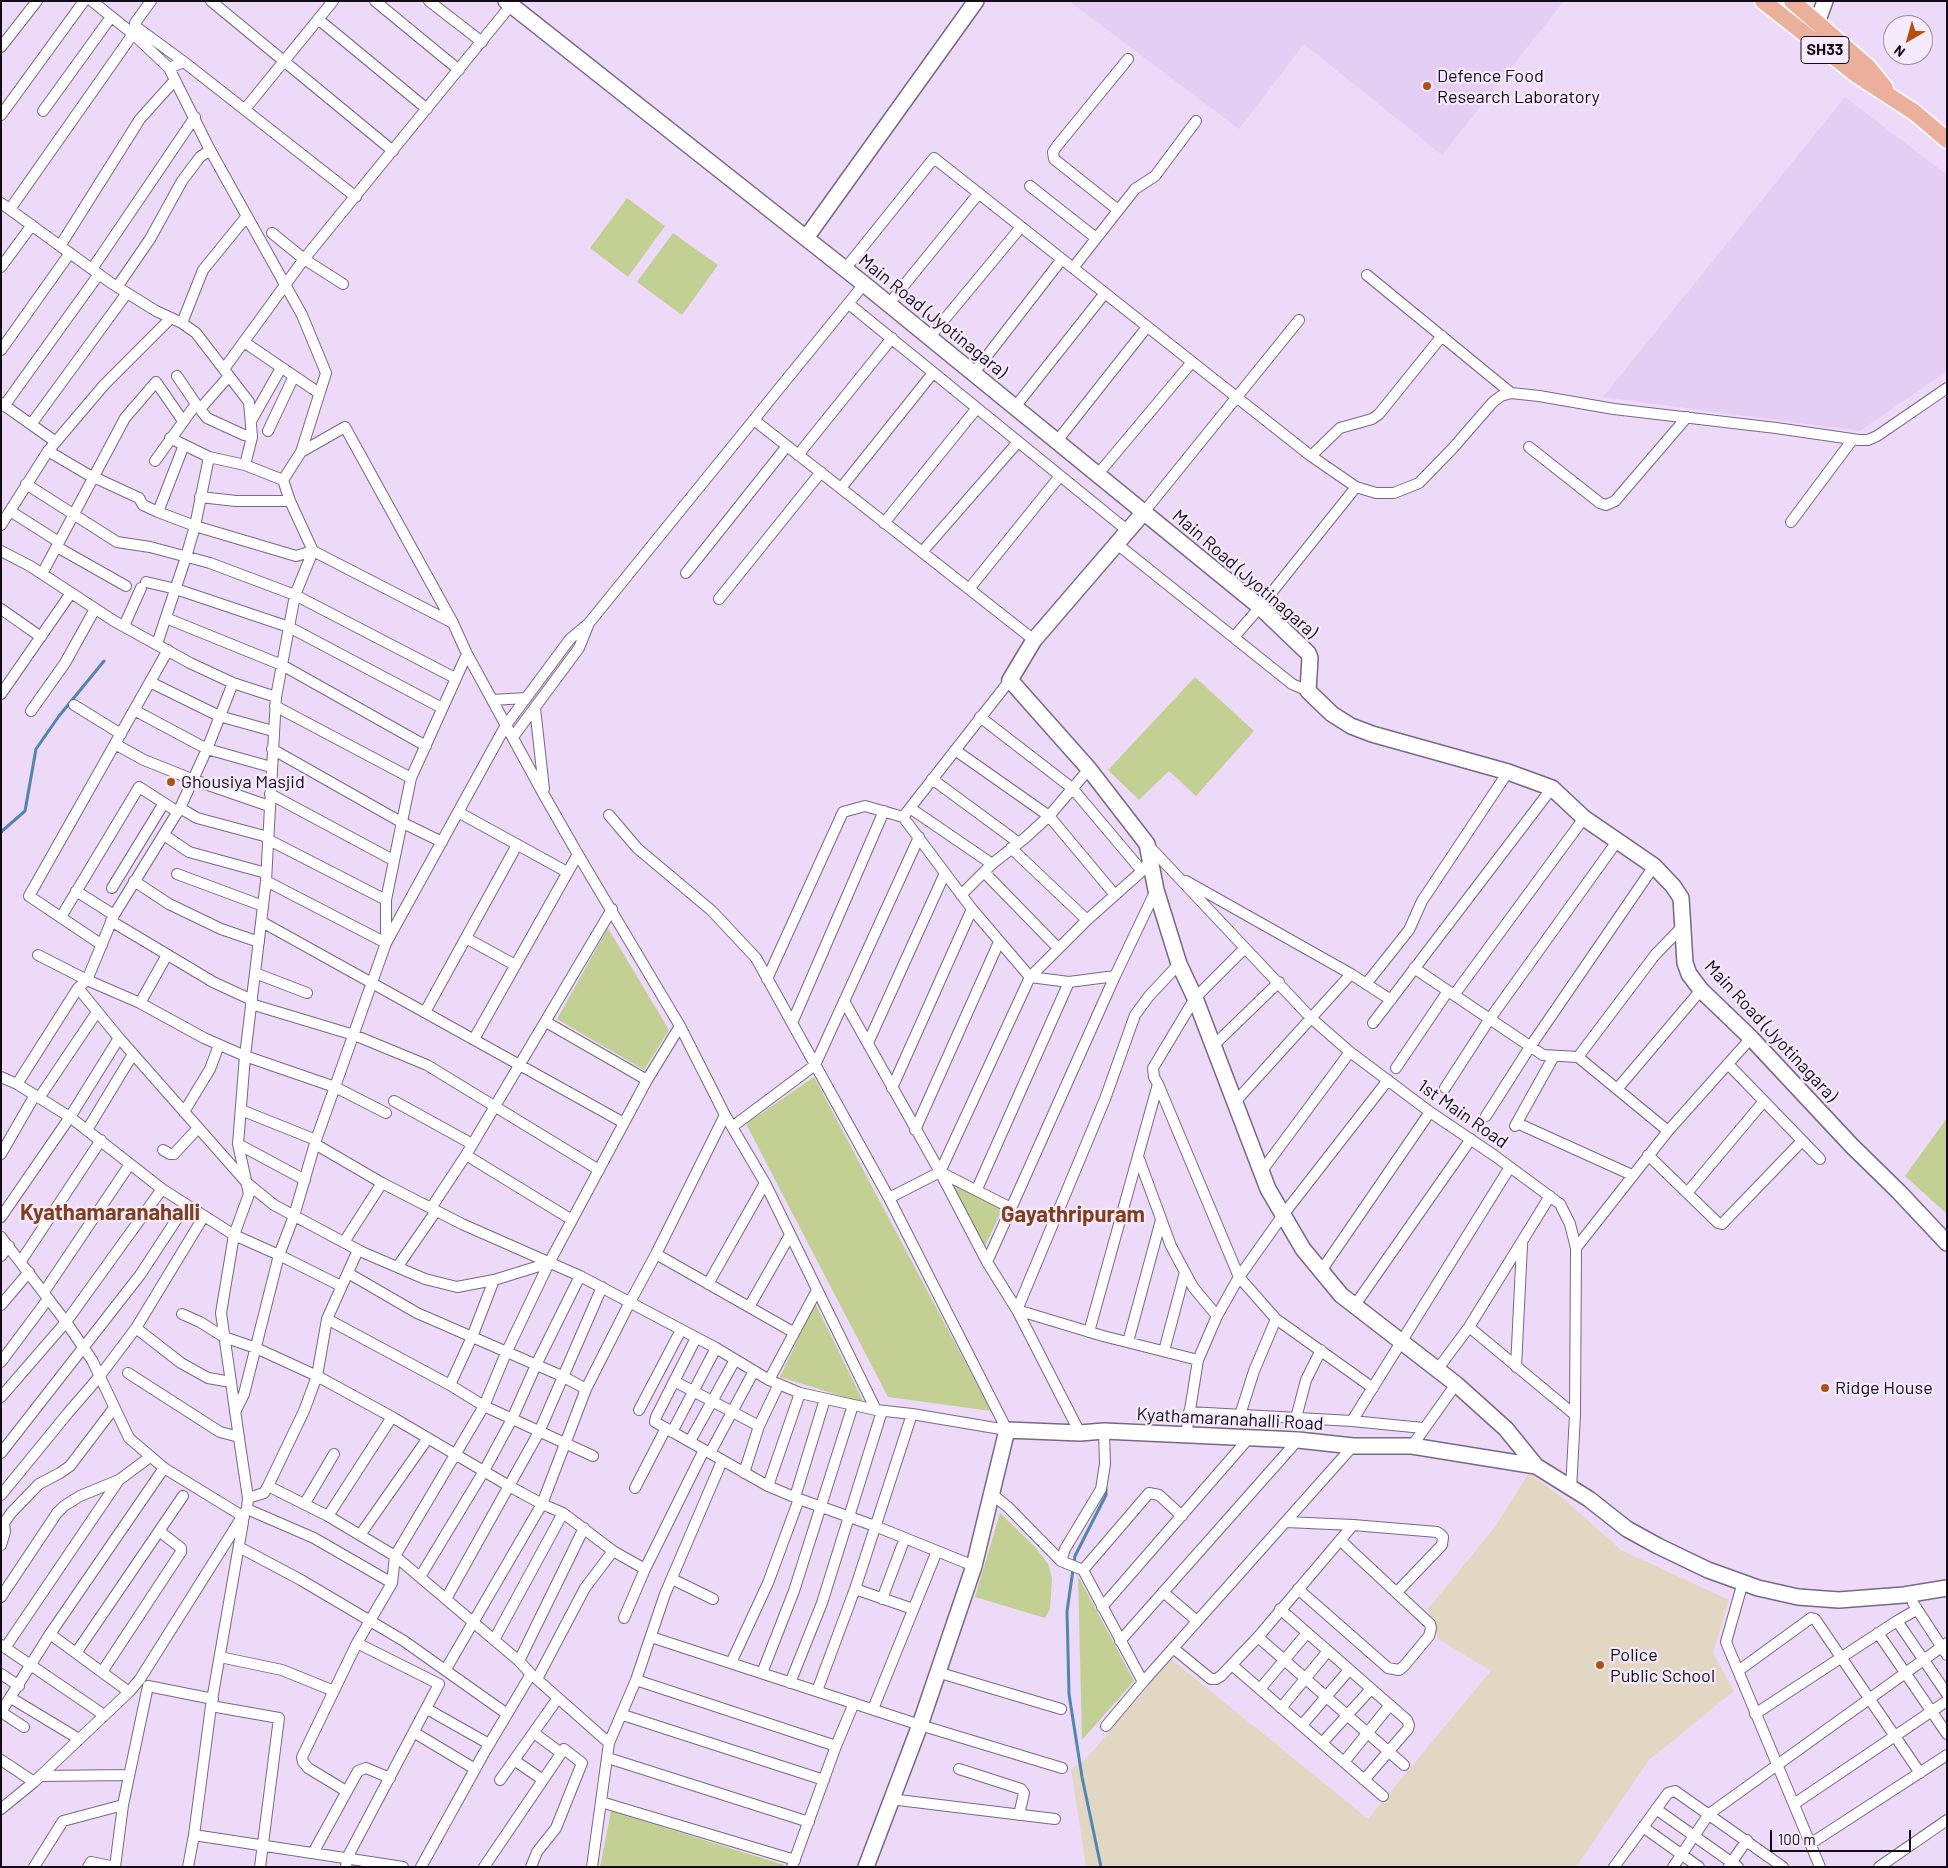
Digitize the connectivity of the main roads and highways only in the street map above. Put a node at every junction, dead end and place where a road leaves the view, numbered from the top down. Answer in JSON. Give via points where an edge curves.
{"nodes":[{"id":1,"x":1763,"y":1,"type":"edge"},
{"id":2,"x":1797,"y":3,"type":"edge"},
{"id":3,"x":1890,"y":96,"type":"junction"},
{"id":4,"x":1947,"y":140,"type":"edge"}],
"edges":[{"from":1,"to":3,"type":"main road","number":"SH33","via":[[1857,75]]},
{"from":2,"to":3,"type":"main road","via":[[1876,76]]},
{"from":3,"to":4,"type":"main road","number":"SH33"}]}
